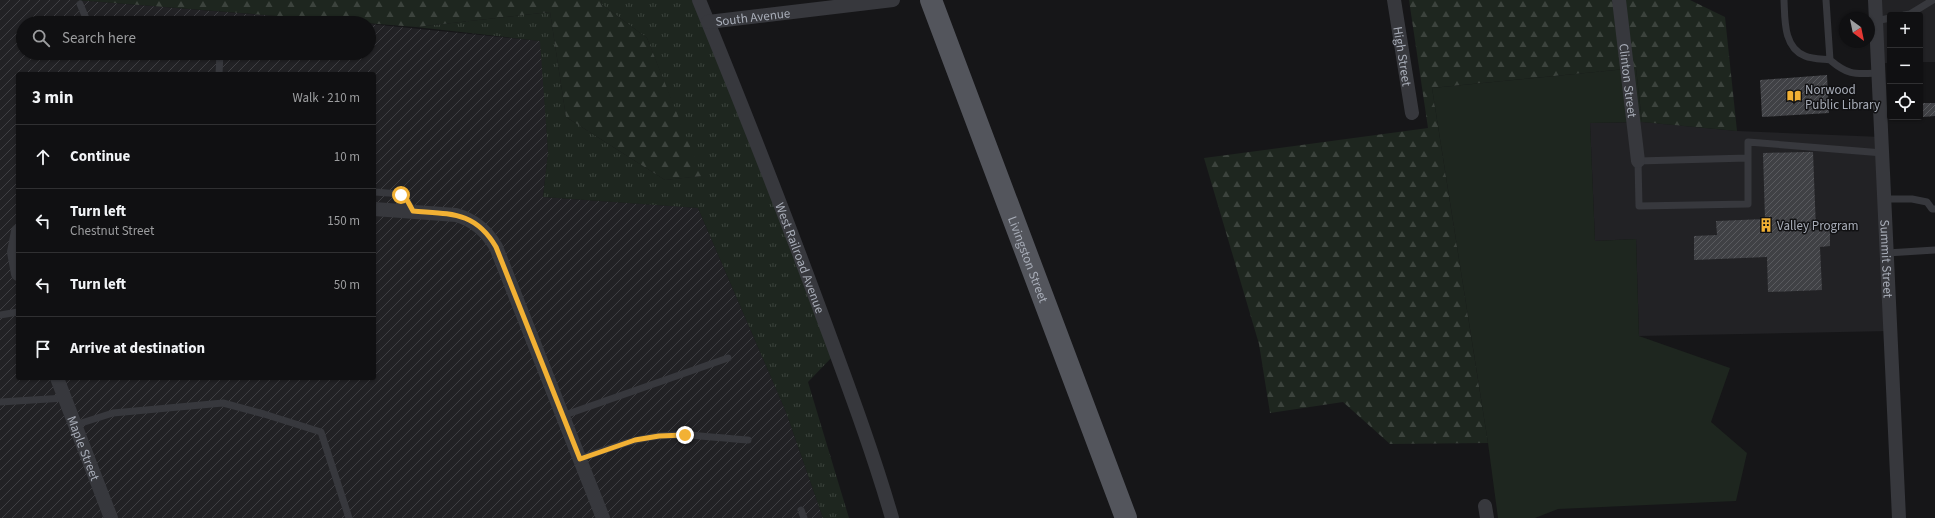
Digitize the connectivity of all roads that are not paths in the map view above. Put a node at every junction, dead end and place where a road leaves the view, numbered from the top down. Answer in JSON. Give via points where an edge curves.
{"nodes":[{"id":1,"x":700,"y":0,"type":"edge"},
{"id":2,"x":893,"y":0,"type":"edge"},
{"id":3,"x":931,"y":0,"type":"edge"},
{"id":4,"x":1394,"y":0,"type":"edge"},
{"id":5,"x":1619,"y":0,"type":"edge"},
{"id":6,"x":1784,"y":0,"type":"edge"},
{"id":7,"x":1826,"y":0,"type":"edge"},
{"id":8,"x":1875,"y":0,"type":"edge"},
{"id":9,"x":1933,"y":0,"type":"edge"},
{"id":10,"x":80,"y":4,"type":"dead end"},
{"id":11,"x":1913,"y":12,"type":"edge"},
{"id":12,"x":85,"y":16,"type":"edge"},
{"id":13,"x":1887,"y":19,"type":"edge"},
{"id":14,"x":1876,"y":21,"type":"junction"},
{"id":15,"x":708,"y":22,"type":"junction"},
{"id":16,"x":220,"y":60,"type":"edge"},
{"id":17,"x":1830,"y":60,"type":"junction"},
{"id":18,"x":219,"y":72,"type":"edge"},
{"id":19,"x":1879,"y":74,"type":"junction"},
{"id":20,"x":1412,"y":113,"type":"dead end"},
{"id":21,"x":1883,"y":153,"type":"junction"},
{"id":22,"x":1748,"y":158,"type":"junction"},
{"id":23,"x":1638,"y":161,"type":"junction"},
{"id":24,"x":376,"y":192,"type":"edge"},
{"id":25,"x":1885,"y":198,"type":"junction"},
{"id":26,"x":376,"y":209,"type":"edge"},
{"id":27,"x":1935,"y":210,"type":"edge"},
{"id":28,"x":413,"y":211,"type":"junction"},
{"id":29,"x":16,"y":242,"type":"edge"},
{"id":30,"x":1935,"y":250,"type":"edge"},
{"id":31,"x":1887,"y":253,"type":"junction"},
{"id":32,"x":16,"y":263,"type":"edge"},
{"id":33,"x":16,"y":312,"type":"edge"},
{"id":34,"x":0,"y":315,"type":"edge"},
{"id":35,"x":728,"y":358,"type":"dead end"},
{"id":36,"x":58,"y":380,"type":"edge"},
{"id":37,"x":65,"y":398,"type":"junction"},
{"id":38,"x":0,"y":402,"type":"edge"},
{"id":39,"x":562,"y":416,"type":"junction"},
{"id":40,"x":75,"y":424,"type":"junction"},
{"id":41,"x":748,"y":440,"type":"dead end"},
{"id":42,"x":580,"y":459,"type":"junction"},
{"id":43,"x":801,"y":510,"type":"dead end"},
{"id":44,"x":111,"y":518,"type":"edge"},
{"id":45,"x":349,"y":518,"type":"edge"},
{"id":46,"x":603,"y":518,"type":"edge"},
{"id":47,"x":804,"y":518,"type":"edge"},
{"id":48,"x":892,"y":518,"type":"edge"},
{"id":49,"x":1126,"y":518,"type":"edge"},
{"id":50,"x":1899,"y":518,"type":"edge"}],
"edges":[{"from":1,"to":15,"type":"street","name":"West Railroad Avenue"},
{"from":2,"to":15,"type":"street","name":"South Avenue"},
{"from":3,"to":49,"type":"main road","name":"Livingston Street"},
{"from":4,"to":20,"type":"street","name":"High Street"},
{"from":5,"to":23,"type":"street","name":"Clinton Street"},
{"from":6,"to":17,"type":"lane","via":[[1787,33],[1793,48],[1805,57]]},
{"from":7,"to":17,"type":"lane"},
{"from":8,"to":14,"type":"street","name":"Summit Street"},
{"from":9,"to":11,"type":"lane"},
{"from":10,"to":12,"type":"lane"},
{"from":13,"to":14,"type":"lane"},
{"from":14,"to":19,"type":"street","name":"Summit Street"},
{"from":15,"to":48,"type":"street","name":"West Railroad Avenue","via":[[799,251],[858,411]]},
{"from":16,"to":18,"type":"lane"},
{"from":17,"to":19,"type":"lane","via":[[1840,69],[1852,74]]},
{"from":19,"to":21,"type":"street","name":"Summit Street"},
{"from":21,"to":22,"type":"lane","via":[[1748,142]]},
{"from":21,"to":25,"type":"street","name":"Summit Street"},
{"from":22,"to":23,"type":"lane"},
{"from":22,"to":23,"type":"lane","via":[[1748,204],[1639,206]]},
{"from":24,"to":28,"type":"lane","via":[[401,195]]},
{"from":25,"to":27,"type":"lane","via":[[1927,202]]},
{"from":25,"to":31,"type":"street","name":"Summit Street"},
{"from":26,"to":28,"type":"street"},
{"from":28,"to":39,"type":"street","via":[[456,214],[468,218],[489,235],[496,247]]},
{"from":29,"to":32,"type":"street"},
{"from":30,"to":31,"type":"lane"},
{"from":31,"to":50,"type":"street","name":"Summit Street"},
{"from":33,"to":34,"type":"lane"},
{"from":35,"to":39,"type":"lane"},
{"from":36,"to":37,"type":"street","name":"Maple Street"},
{"from":37,"to":38,"type":"lane"},
{"from":37,"to":40,"type":"street","name":"Maple Street"},
{"from":39,"to":42,"type":"street"},
{"from":40,"to":44,"type":"street","name":"Maple Street"},
{"from":40,"to":45,"type":"lane","via":[[113,413],[223,403],[321,432]]},
{"from":41,"to":42,"type":"lane","via":[[685,435],[659,436],[635,440]]},
{"from":42,"to":46,"type":"street"},
{"from":43,"to":47,"type":"lane"}]}
